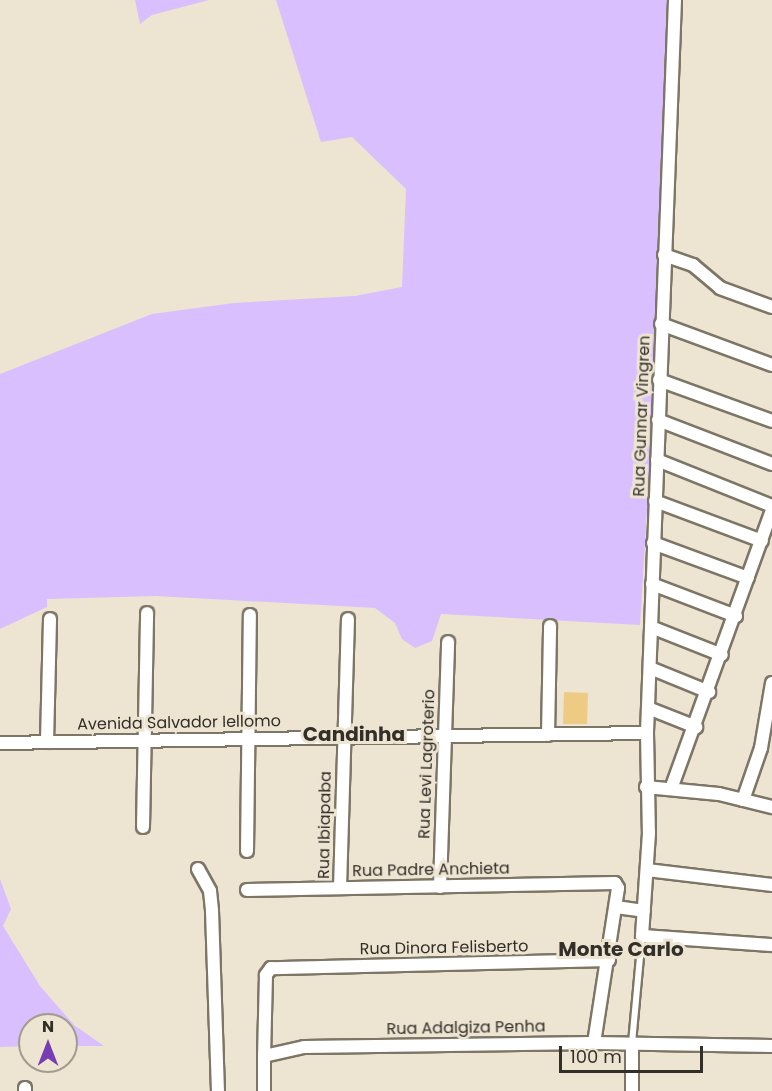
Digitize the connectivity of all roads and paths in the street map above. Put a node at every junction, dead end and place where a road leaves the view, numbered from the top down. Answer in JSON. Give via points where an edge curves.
{"nodes":[{"id":1,"x":675,"y":0,"type":"edge"},
{"id":2,"x":664,"y":255,"type":"junction"},
{"id":3,"x":772,"y":307,"type":"edge"},
{"id":4,"x":661,"y":324,"type":"junction"},
{"id":5,"x":772,"y":364,"type":"edge"},
{"id":6,"x":659,"y":380,"type":"junction"},
{"id":7,"x":658,"y":420,"type":"junction"},
{"id":8,"x":772,"y":421,"type":"edge"},
{"id":9,"x":657,"y":460,"type":"junction"},
{"id":10,"x":772,"y":464,"type":"edge"},
{"id":11,"x":655,"y":501,"type":"junction"},
{"id":12,"x":772,"y":508,"type":"edge"},
{"id":13,"x":762,"y":541,"type":"junction"},
{"id":14,"x":653,"y":543,"type":"junction"},
{"id":15,"x":748,"y":578,"type":"junction"},
{"id":16,"x":652,"y":584,"type":"junction"},
{"id":17,"x":147,"y":613,"type":"dead end"},
{"id":18,"x":250,"y":615,"type":"dead end"},
{"id":19,"x":736,"y":616,"type":"junction"},
{"id":20,"x":348,"y":618,"type":"dead end"},
{"id":21,"x":50,"y":619,"type":"dead end"},
{"id":22,"x":550,"y":626,"type":"dead end"},
{"id":23,"x":651,"y":627,"type":"junction"},
{"id":24,"x":448,"y":642,"type":"dead end"},
{"id":25,"x":722,"y":655,"type":"junction"},
{"id":26,"x":650,"y":668,"type":"junction"},
{"id":27,"x":772,"y":683,"type":"edge"},
{"id":28,"x":709,"y":692,"type":"junction"},
{"id":29,"x":648,"y":708,"type":"junction"},
{"id":30,"x":696,"y":727,"type":"junction"},
{"id":31,"x":647,"y":734,"type":"junction"},
{"id":32,"x":548,"y":735,"type":"junction"},
{"id":33,"x":445,"y":736,"type":"junction"},
{"id":34,"x":344,"y":737,"type":"junction"},
{"id":35,"x":246,"y":739,"type":"junction"},
{"id":36,"x":143,"y":741,"type":"junction"},
{"id":37,"x":47,"y":742,"type":"junction"},
{"id":38,"x":0,"y":743,"type":"edge"},
{"id":39,"x":646,"y":787,"type":"junction"},
{"id":40,"x":671,"y":789,"type":"junction"},
{"id":41,"x":743,"y":800,"type":"junction"},
{"id":42,"x":772,"y":807,"type":"edge"},
{"id":43,"x":143,"y":827,"type":"dead end"},
{"id":44,"x":247,"y":851,"type":"dead end"},
{"id":45,"x":198,"y":869,"type":"dead end"},
{"id":46,"x":647,"y":870,"type":"junction"},
{"id":47,"x":772,"y":885,"type":"edge"},
{"id":48,"x":440,"y":887,"type":"junction"},
{"id":49,"x":340,"y":888,"type":"junction"},
{"id":50,"x":247,"y":890,"type":"dead end"},
{"id":51,"x":616,"y":908,"type":"junction"},
{"id":52,"x":644,"y":911,"type":"junction"},
{"id":53,"x":642,"y":936,"type":"junction"},
{"id":54,"x":772,"y":945,"type":"edge"},
{"id":55,"x":609,"y":960,"type":"junction"},
{"id":56,"x":594,"y":1043,"type":"junction"},
{"id":57,"x":632,"y":1044,"type":"junction"},
{"id":58,"x":772,"y":1046,"type":"edge"},
{"id":59,"x":264,"y":1056,"type":"junction"},
{"id":60,"x":218,"y":1091,"type":"edge"},
{"id":61,"x":264,"y":1091,"type":"edge"},
{"id":62,"x":632,"y":1091,"type":"edge"}],
"edges":[{"from":1,"to":2,"type":"street","name":"Rua Gunnar Vingren"},
{"from":2,"to":3,"type":"street","via":[[693,265],[720,288]]},
{"from":2,"to":4,"type":"street","name":"Rua Gunnar Vingren"},
{"from":4,"to":5,"type":"street"},
{"from":4,"to":6,"type":"street","name":"Rua Gunnar Vingren"},
{"from":6,"to":7,"type":"street","name":"Rua Gunnar Vingren"},
{"from":6,"to":8,"type":"street"},
{"from":7,"to":9,"type":"street","name":"Rua Gunnar Vingren"},
{"from":7,"to":10,"type":"street"},
{"from":9,"to":11,"type":"street","name":"Rua Gunnar Vingren"},
{"from":9,"to":12,"type":"street"},
{"from":11,"to":13,"type":"street"},
{"from":11,"to":14,"type":"street","name":"Rua Gunnar Vingren"},
{"from":12,"to":13,"type":"street"},
{"from":13,"to":15,"type":"street"},
{"from":14,"to":15,"type":"street"},
{"from":14,"to":16,"type":"street","name":"Rua Gunnar Vingren"},
{"from":15,"to":19,"type":"street"},
{"from":16,"to":19,"type":"street"},
{"from":16,"to":23,"type":"street","name":"Rua Gunnar Vingren"},
{"from":17,"to":36,"type":"street"},
{"from":18,"to":35,"type":"street"},
{"from":19,"to":25,"type":"street"},
{"from":20,"to":34,"type":"street","name":"Rua Ibiapaba"},
{"from":21,"to":37,"type":"street"},
{"from":22,"to":32,"type":"street"},
{"from":23,"to":25,"type":"street"},
{"from":23,"to":26,"type":"street","name":"Rua Gunnar Vingren"},
{"from":24,"to":33,"type":"street","name":"Rua Levi Lagroterio"},
{"from":25,"to":28,"type":"street"},
{"from":26,"to":28,"type":"street"},
{"from":26,"to":29,"type":"street","name":"Rua Gunnar Vingren"},
{"from":27,"to":41,"type":"street","via":[[761,748]]},
{"from":28,"to":30,"type":"street"},
{"from":29,"to":30,"type":"street"},
{"from":29,"to":31,"type":"street","name":"Rua Gunnar Vingren"},
{"from":30,"to":40,"type":"street"},
{"from":31,"to":32,"type":"street","name":"Avenida Salvador Iellomo"},
{"from":31,"to":39,"type":"street","name":"Rua Gunnar Vingren"},
{"from":32,"to":33,"type":"street","name":"Avenida Salvador Iellomo"},
{"from":33,"to":34,"type":"street","name":"Avenida Salvador Iellomo"},
{"from":33,"to":48,"type":"street","name":"Rua Levi Lagroterio"},
{"from":34,"to":35,"type":"street","name":"Avenida Salvador Iellomo"},
{"from":34,"to":49,"type":"street","name":"Rua Ibiapaba"},
{"from":35,"to":36,"type":"street","name":"Avenida Salvador Iellomo"},
{"from":35,"to":44,"type":"street"},
{"from":36,"to":37,"type":"street","name":"Avenida Salvador Iellomo"},
{"from":36,"to":43,"type":"street"},
{"from":37,"to":38,"type":"street","name":"Avenida Salvador Iellomo"},
{"from":39,"to":40,"type":"street"},
{"from":39,"to":46,"type":"street","name":"Rua Gunnar Vingren","via":[[650,833]]},
{"from":40,"to":41,"type":"street"},
{"from":41,"to":42,"type":"street"},
{"from":45,"to":60,"type":"street","via":[[210,891],[212,911]]},
{"from":46,"to":47,"type":"street"},
{"from":46,"to":52,"type":"street","name":"Rua Gunnar Vingren"},
{"from":48,"to":49,"type":"street","name":"Rua Padre Anchieta"},
{"from":48,"to":51,"type":"street","name":"Rua Padre Anchieta","via":[[615,883]]},
{"from":49,"to":50,"type":"street","name":"Rua Padre Anchieta"},
{"from":51,"to":52,"type":"street"},
{"from":51,"to":55,"type":"street"},
{"from":52,"to":53,"type":"street","name":"Rua Gunnar Vingren"},
{"from":53,"to":54,"type":"street"},
{"from":53,"to":57,"type":"lane"},
{"from":55,"to":56,"type":"street"},
{"from":55,"to":59,"type":"street","name":"Rua Dinora Felisberto","via":[[271,968],[266,975]]},
{"from":56,"to":57,"type":"street","name":"Rua Adalgiza Penha"},
{"from":56,"to":59,"type":"street","name":"Rua Adalgiza Penha","via":[[304,1047]]},
{"from":57,"to":58,"type":"street","name":"Rua Adalgiza Penha"},
{"from":57,"to":62,"type":"street"},
{"from":59,"to":61,"type":"street"}]}
